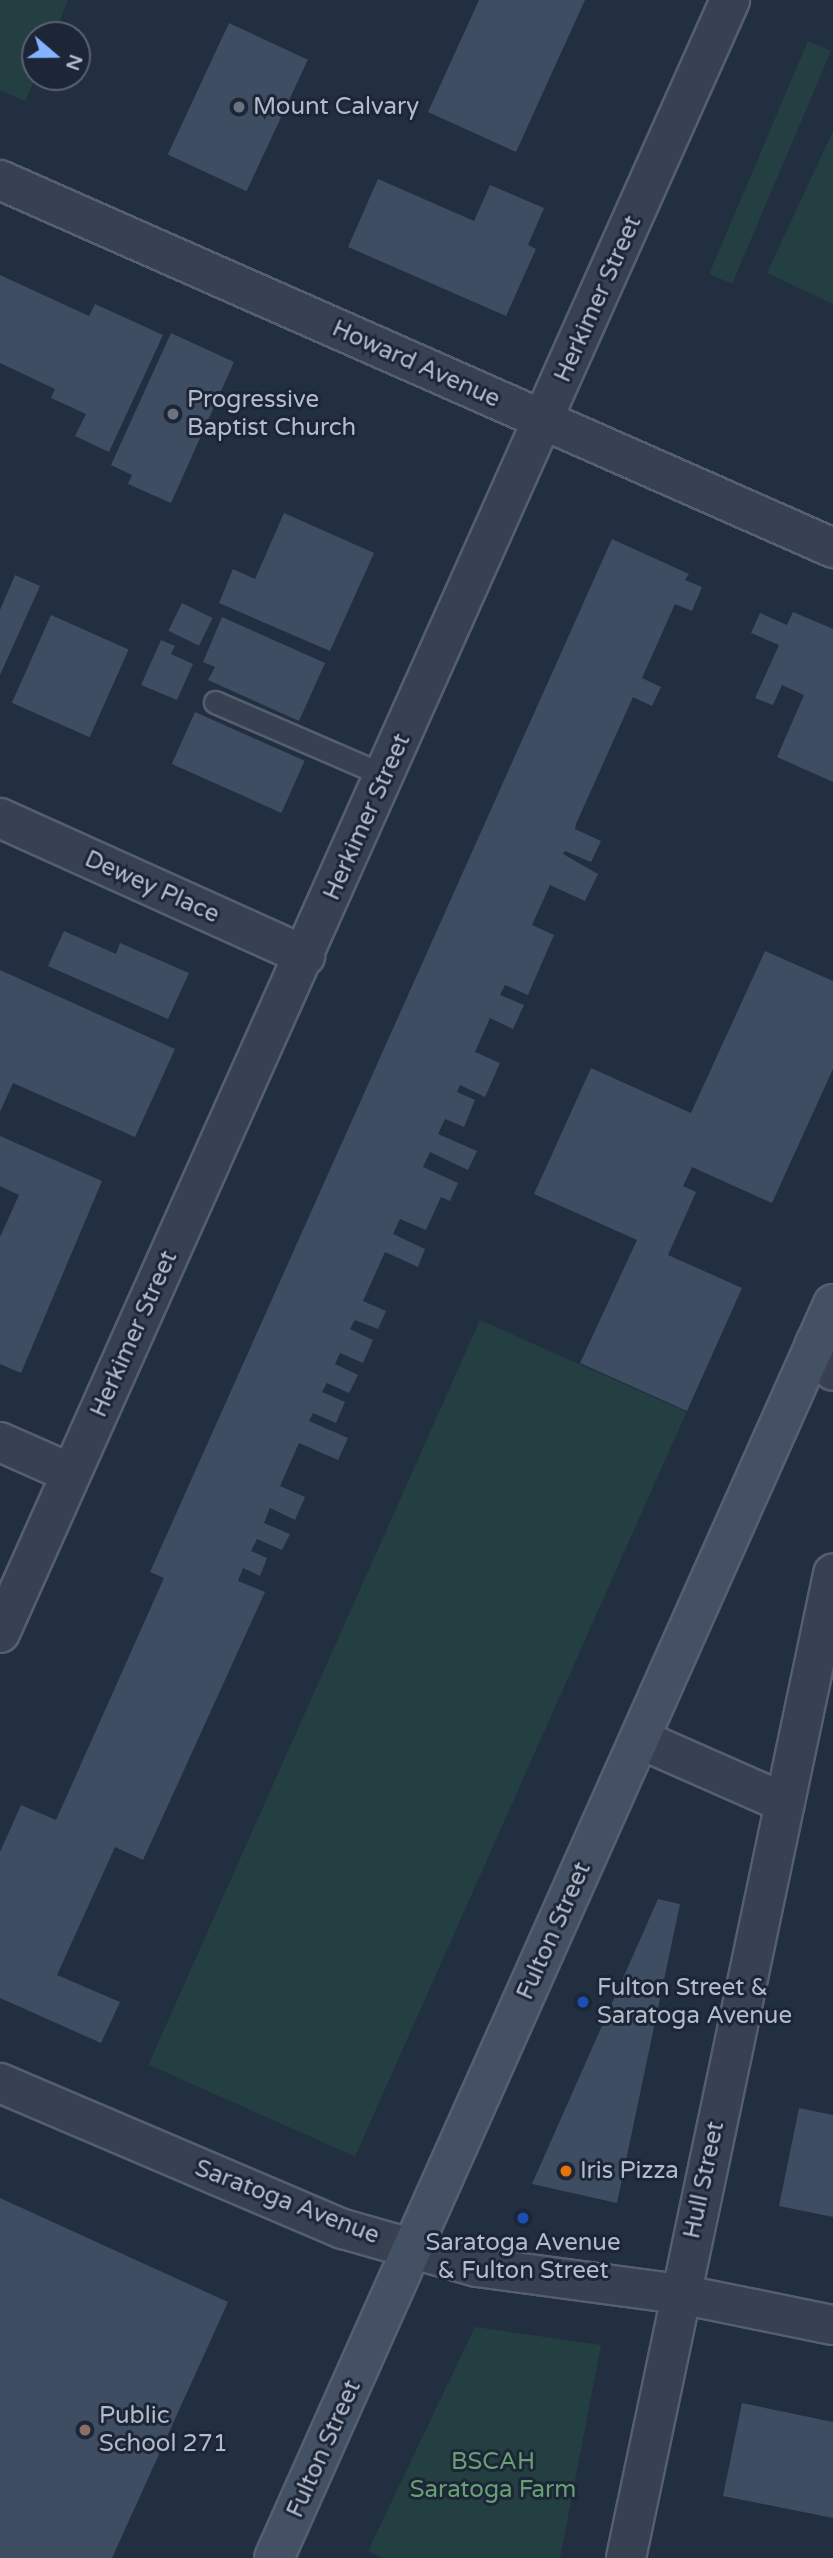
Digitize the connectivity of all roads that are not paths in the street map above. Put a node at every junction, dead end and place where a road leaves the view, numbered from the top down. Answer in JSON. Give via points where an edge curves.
{"nodes":[{"id":1,"x":730,"y":0,"type":"edge"},
{"id":2,"x":0,"y":180,"type":"edge"},
{"id":3,"x":544,"y":421,"type":"junction"},
{"id":4,"x":833,"y":548,"type":"edge"},
{"id":5,"x":215,"y":702,"type":"dead end"},
{"id":6,"x":386,"y":776,"type":"junction"},
{"id":7,"x":0,"y":818,"type":"edge"},
{"id":8,"x":305,"y":956,"type":"junction"},
{"id":9,"x":833,"y":1304,"type":"edge"},
{"id":10,"x":824,"y":1357,"type":"edge"},
{"id":11,"x":0,"y":1442,"type":"edge"},
{"id":12,"x":71,"y":1474,"type":"junction"},
{"id":13,"x":833,"y":1574,"type":"edge"},
{"id":14,"x":0,"y":1633,"type":"edge"},
{"id":15,"x":642,"y":1740,"type":"junction"},
{"id":16,"x":785,"y":1803,"type":"junction"},
{"id":17,"x":0,"y":2083,"type":"edge"},
{"id":18,"x":414,"y":2249,"type":"junction"},
{"id":19,"x":680,"y":2294,"type":"junction"},
{"id":20,"x":833,"y":2325,"type":"edge"},
{"id":21,"x":274,"y":2558,"type":"edge"},
{"id":22,"x":626,"y":2558,"type":"edge"}],
"edges":[{"from":1,"to":3,"type":"street","name":"Herkimer Street"},
{"from":2,"to":3,"type":"street","name":"Howard Avenue"},
{"from":3,"to":4,"type":"street","name":"Howard Avenue"},
{"from":3,"to":6,"type":"street","name":"Herkimer Street"},
{"from":5,"to":6,"type":"lane"},
{"from":6,"to":8,"type":"street","name":"Herkimer Street"},
{"from":7,"to":8,"type":"street","name":"Dewey Place"},
{"from":8,"to":12,"type":"street","name":"Herkimer Street"},
{"from":9,"to":10,"type":"main road","name":"Fulton Street"},
{"from":10,"to":15,"type":"main road","name":"Fulton Street"},
{"from":11,"to":12,"type":"street"},
{"from":12,"to":14,"type":"street","name":"Herkimer Street"},
{"from":13,"to":16,"type":"street","name":"Hull Street"},
{"from":15,"to":16,"type":"street"},
{"from":15,"to":18,"type":"main road","name":"Fulton Street"},
{"from":16,"to":19,"type":"street","name":"Hull Street"},
{"from":17,"to":18,"type":"street","name":"Saratoga Avenue","via":[[343,2229]]},
{"from":18,"to":19,"type":"street","name":"Saratoga Avenue","via":[[477,2267]]},
{"from":18,"to":21,"type":"main road","name":"Fulton Street"},
{"from":19,"to":20,"type":"street","name":"Saratoga Avenue"},
{"from":19,"to":22,"type":"street","name":"Hull Street"}]}
